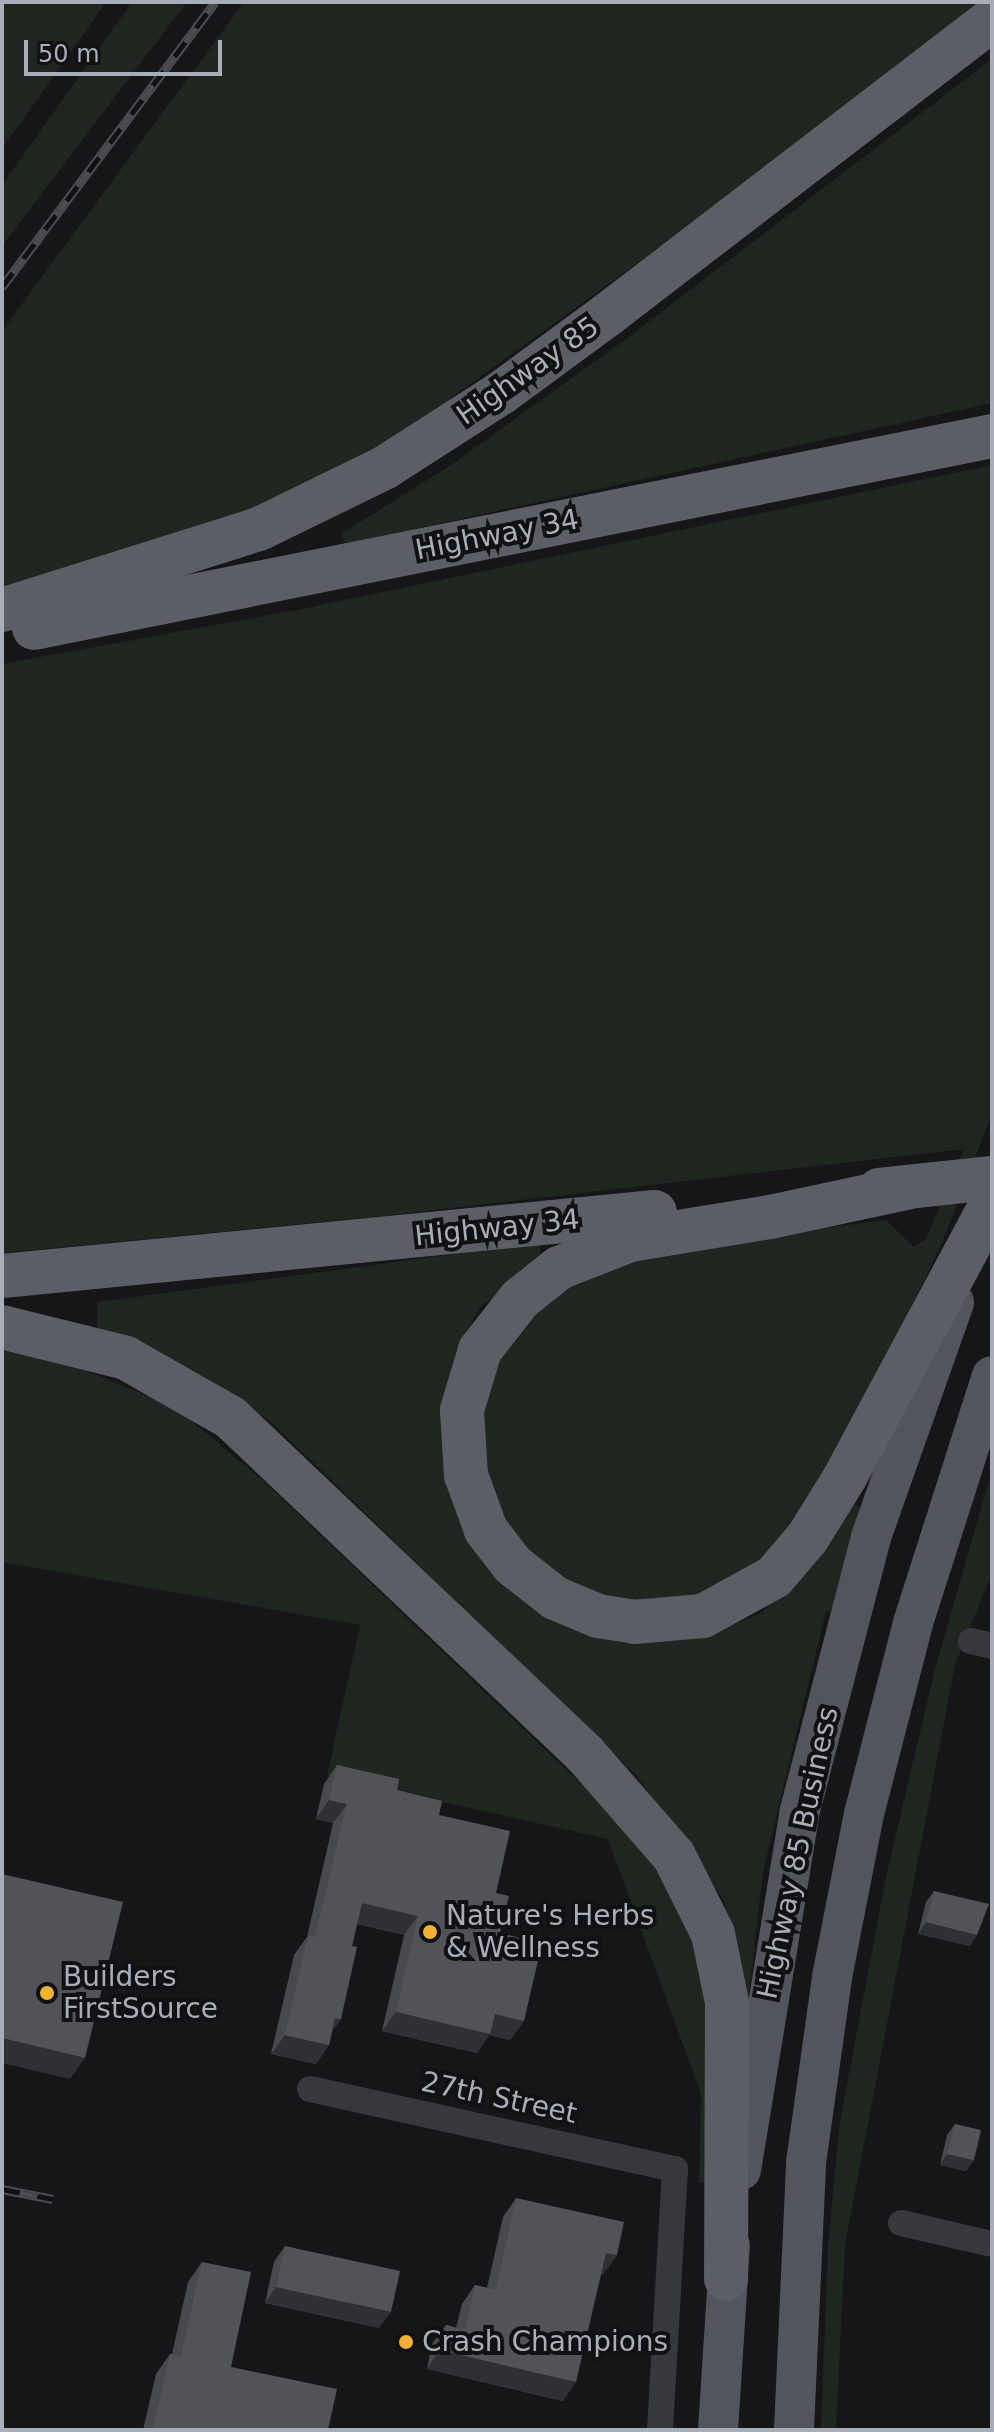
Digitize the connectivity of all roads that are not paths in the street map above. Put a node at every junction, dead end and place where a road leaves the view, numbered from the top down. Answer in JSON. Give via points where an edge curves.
{"nodes":[{"id":1,"x":992,"y":20,"type":"edge"},
{"id":2,"x":992,"y":436,"type":"edge"},
{"id":3,"x":2,"y":610,"type":"edge"},
{"id":4,"x":2,"y":635,"type":"edge"},
{"id":5,"x":992,"y":1178,"type":"edge"},
{"id":6,"x":906,"y":1188,"type":"junction"},
{"id":7,"x":985,"y":1221,"type":"edge"},
{"id":8,"x":2,"y":1276,"type":"edge"},
{"id":9,"x":2,"y":1327,"type":"edge"},
{"id":10,"x":992,"y":1376,"type":"edge"},
{"id":11,"x":310,"y":2089,"type":"dead end"},
{"id":12,"x":901,"y":2223,"type":"dead end"},
{"id":13,"x":992,"y":2244,"type":"edge"},
{"id":14,"x":726,"y":2279,"type":"junction"},
{"id":15,"x":660,"y":2430,"type":"edge"},
{"id":16,"x":718,"y":2430,"type":"edge"},
{"id":17,"x":794,"y":2430,"type":"edge"}],
"edges":[{"from":1,"to":3,"type":"highway","name":"Highway 85","via":[[595,324],[501,393],[384,468],[259,529]]},
{"from":2,"to":4,"type":"highway","name":"Highway 34"},
{"from":5,"to":6,"type":"highway","name":"Highway 34"},
{"from":6,"to":7,"type":"highway","via":[[630,1240],[559,1268],[520,1299],[480,1350],[462,1410],[466,1475],[486,1530],[513,1565],[555,1598],[598,1616],[634,1622],[703,1616],[774,1577],[808,1537],[845,1477]]},
{"from":6,"to":8,"type":"highway","name":"Highway 34"},
{"from":7,"to":14,"type":"main road","name":"Highway 85 Business","via":[[871,1537],[799,1814]]},
{"from":9,"to":14,"type":"highway","via":[[126,1358],[231,1418],[574,1744],[674,1856],[713,1934],[727,2002]]},
{"from":10,"to":17,"type":"main road","name":"Highway 85 Business","via":[[913,1623],[864,1814],[832,1977],[806,2163]]},
{"from":11,"to":15,"type":"street","name":"27th Street","via":[[675,2169]]},
{"from":12,"to":13,"type":"street"},
{"from":14,"to":16,"type":"main road","name":"Highway 85 Business"}]}
